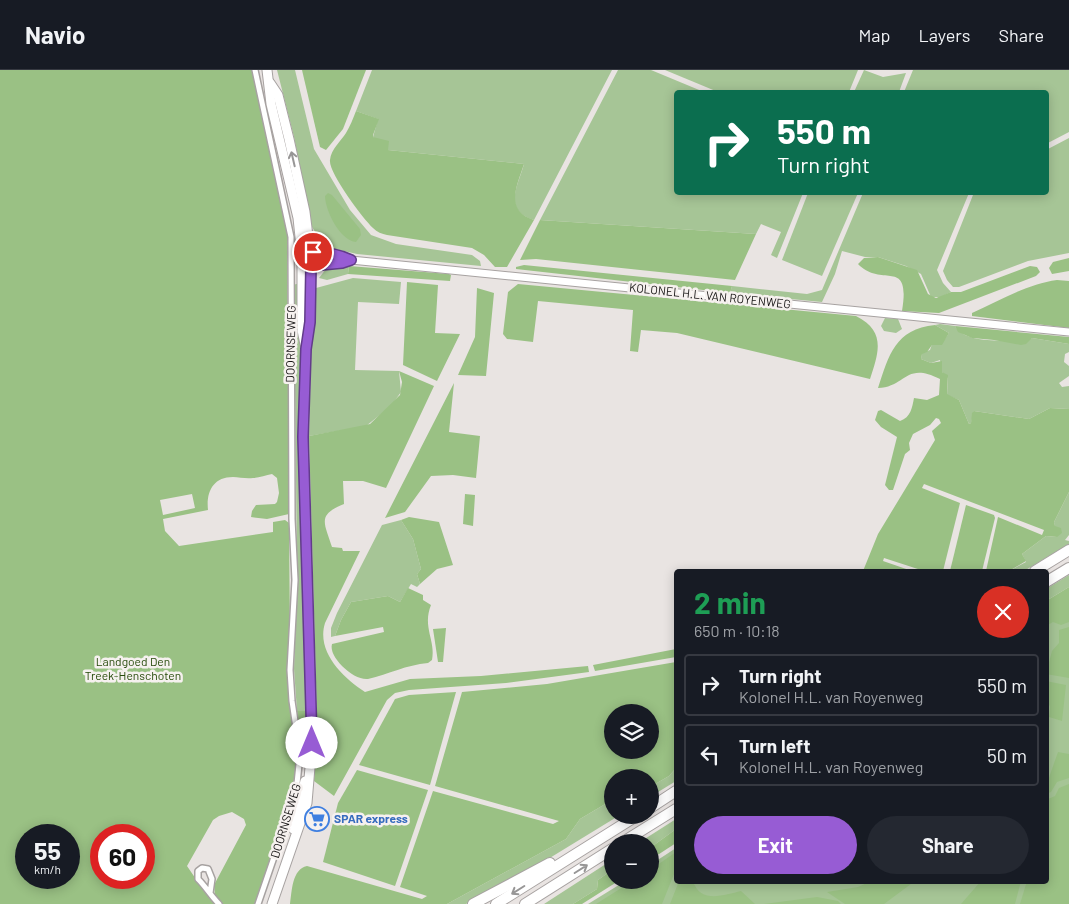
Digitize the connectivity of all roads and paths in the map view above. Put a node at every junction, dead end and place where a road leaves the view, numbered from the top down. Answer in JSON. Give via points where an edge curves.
{"nodes":[{"id":1,"x":255,"y":70,"type":"edge"},
{"id":2,"x":267,"y":70,"type":"edge"},
{"id":3,"x":306,"y":254,"type":"junction"},
{"id":4,"x":291,"y":256,"type":"junction"},
{"id":5,"x":351,"y":260,"type":"junction"},
{"id":6,"x":311,"y":266,"type":"junction"},
{"id":7,"x":1069,"y":332,"type":"edge"},
{"id":8,"x":306,"y":349,"type":"junction"},
{"id":9,"x":1069,"y":550,"type":"edge"},
{"id":10,"x":1069,"y":568,"type":"edge"},
{"id":11,"x":1037,"y":569,"type":"edge"},
{"id":12,"x":1049,"y":580,"type":"edge"},
{"id":13,"x":312,"y":711,"type":"junction"},
{"id":14,"x":674,"y":792,"type":"edge"},
{"id":15,"x":659,"y":802,"type":"edge"},
{"id":16,"x":674,"y":810,"type":"edge"},
{"id":17,"x":623,"y":824,"type":"edge"},
{"id":18,"x":607,"y":834,"type":"edge"},
{"id":19,"x":636,"y":834,"type":"edge"},
{"id":20,"x":604,"y":836,"type":"joint"},
{"id":21,"x":604,"y":854,"type":"edge"},
{"id":22,"x":210,"y":893,"type":"junction"},
{"id":23,"x":219,"y":904,"type":"edge"},
{"id":24,"x":258,"y":904,"type":"edge"},
{"id":25,"x":267,"y":904,"type":"edge"},
{"id":26,"x":272,"y":904,"type":"edge"},
{"id":27,"x":473,"y":904,"type":"edge"},
{"id":28,"x":496,"y":904,"type":"edge"},
{"id":29,"x":525,"y":904,"type":"edge"}],
"edges":[{"from":1,"to":4,"type":"street","name":"DOORNSEWEG","via":[[287,216]]},
{"from":2,"to":3,"type":"main road","name":"DOORNSEWEG"},
{"from":3,"to":4,"type":"street"},
{"from":3,"to":5,"type":"street","name":"KOLONEL H.L. VAN ROYENWEG","via":[[326,252]]},
{"from":3,"to":6,"type":"main road","name":"DOORNSEWEG"},
{"from":3,"to":8,"type":"main road","name":"DOORNSEWEG","via":[[302,330]]},
{"from":4,"to":24,"type":"street","name":"DOORNSEWEG","via":[[295,580],[290,670],[300,755],[299,776]]},
{"from":5,"to":6,"type":"street","name":"KOLONEL H.L. VAN ROYENWEG"},
{"from":5,"to":7,"type":"street","name":"KOLONEL H.L. VAN ROYENWEG"},
{"from":6,"to":8,"type":"main road","name":"DOORNSEWEG"},
{"from":8,"to":13,"type":"main road","name":"DOORNSEWEG","via":[[304,521]]},
{"from":9,"to":11,"type":"highway"},
{"from":10,"to":12,"type":"highway"},
{"from":13,"to":25,"type":"main road","name":"DOORNSEWEG","via":[[307,774]]},
{"from":13,"to":26,"type":"main road","name":"DOORNSEWEG","via":[[311,777],[307,803]]},
{"from":14,"to":15,"type":"highway"},
{"from":16,"to":19,"type":"highway"},
{"from":17,"to":18,"type":"highway"},
{"from":20,"to":27,"type":"highway"},
{"from":20,"to":28,"type":"highway","one_way":true},
{"from":29,"to":21,"type":"highway","one_way":true},
{"from":22,"to":22,"type":"street","via":[[211,874],[202,868],[198,871],[198,879]]},
{"from":22,"to":23,"type":"street"}]}
